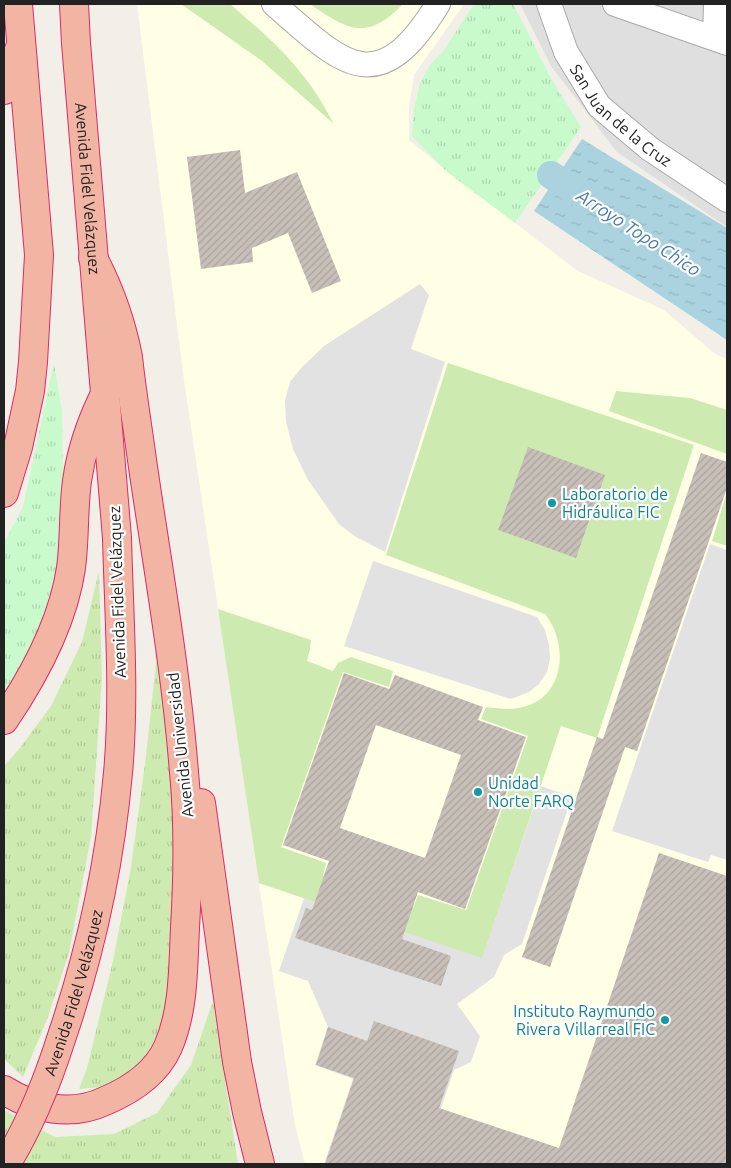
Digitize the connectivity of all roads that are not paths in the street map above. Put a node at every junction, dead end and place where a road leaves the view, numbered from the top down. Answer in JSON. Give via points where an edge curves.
{"nodes":[{"id":1,"x":74,"y":4,"type":"edge"},
{"id":2,"x":274,"y":4,"type":"edge"},
{"id":3,"x":438,"y":4,"type":"edge"},
{"id":4,"x":548,"y":4,"type":"edge"},
{"id":5,"x":615,"y":4,"type":"edge"},
{"id":6,"x":716,"y":4,"type":"edge"},
{"id":7,"x":16,"y":19,"type":"edge"},
{"id":8,"x":721,"y":40,"type":"edge"},
{"id":9,"x":4,"y":90,"type":"edge"},
{"id":10,"x":727,"y":200,"type":"edge"},
{"id":11,"x":93,"y":258,"type":"junction"},
{"id":12,"x":104,"y":395,"type":"junction"},
{"id":13,"x":4,"y":493,"type":"edge"},
{"id":14,"x":176,"y":689,"type":"junction"},
{"id":15,"x":4,"y":720,"type":"edge"},
{"id":16,"x":4,"y":1090,"type":"edge"},
{"id":17,"x":6,"y":1164,"type":"edge"},
{"id":18,"x":260,"y":1164,"type":"edge"}],
"edges":[{"from":1,"to":11,"type":"highway","name":"Avenida Fidel Velázquez"},
{"from":2,"to":3,"type":"street","via":[[337,56],[358,64],[386,61],[407,47]]},
{"from":4,"to":10,"type":"street","name":"San Juan de la Cruz","via":[[566,52],[599,106],[650,149]]},
{"from":5,"to":8,"type":"street"},
{"from":6,"to":8,"type":"street"},
{"from":7,"to":9,"type":"highway"},
{"from":7,"to":13,"type":"highway","via":[[39,255],[28,400]]},
{"from":11,"to":12,"type":"highway","name":"Avenida Fidel Velázquez"},
{"from":11,"to":14,"type":"highway","name":"Avenida Universidad","via":[[117,310],[128,356]]},
{"from":12,"to":15,"type":"highway","via":[[81,456],[66,592],[34,671]]},
{"from":12,"to":17,"type":"highway","name":"Avenida Fidel Velázquez","bridge":true,"via":[[117,538],[121,708],[118,772],[102,883],[82,972],[56,1056],[30,1120]]},
{"from":14,"to":16,"type":"highway","name":"Avenida Universidad","via":[[187,825],[186,905],[179,1009],[168,1047],[146,1077],[130,1089],[87,1108],[41,1107]]},
{"from":14,"to":18,"type":"highway","via":[[196,775],[237,1062]]}]}
